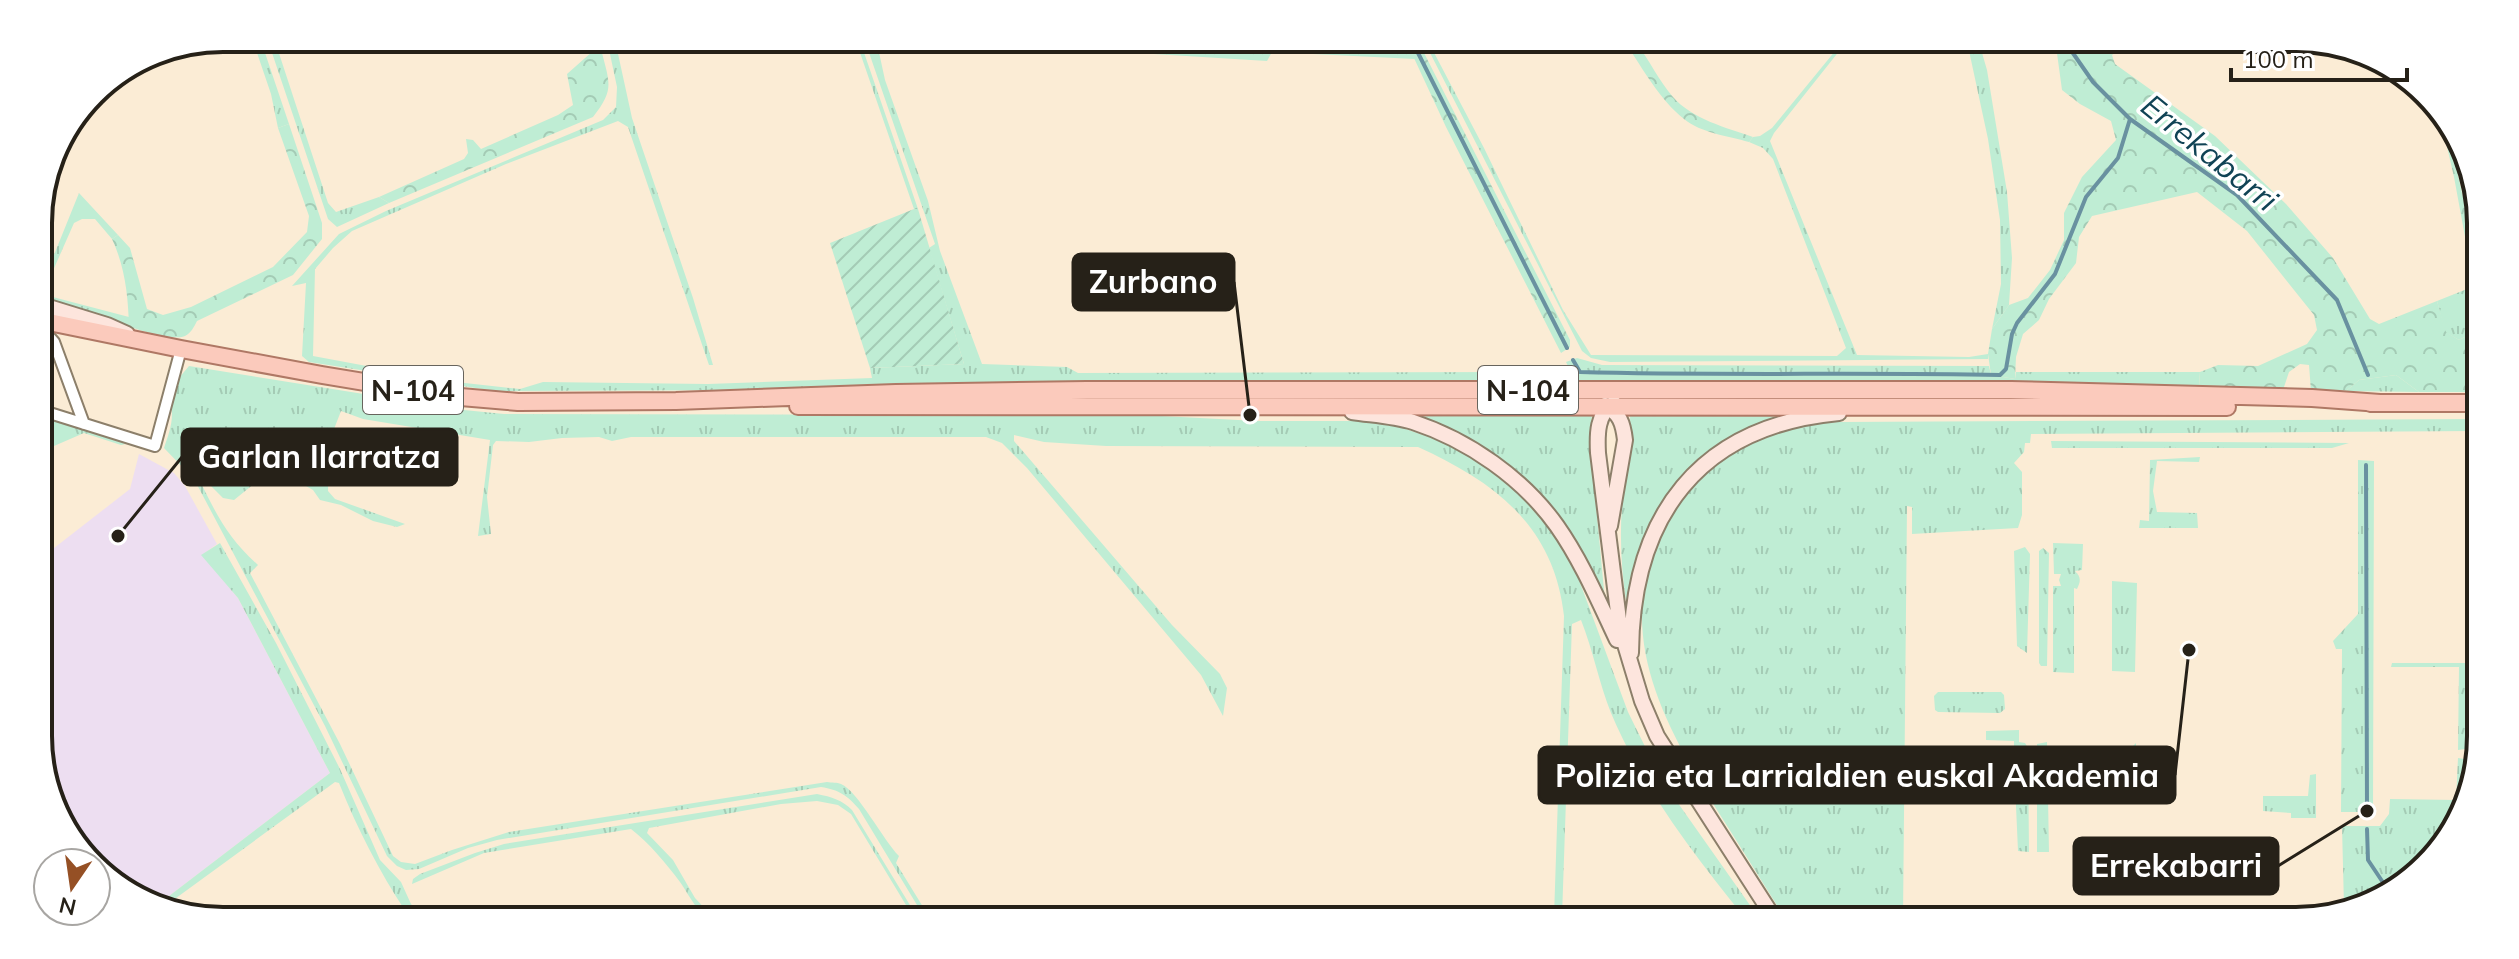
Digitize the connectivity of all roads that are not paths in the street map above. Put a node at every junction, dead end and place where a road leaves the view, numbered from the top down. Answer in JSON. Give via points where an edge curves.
{"nodes":[{"id":1,"x":52,"y":308,"type":"edge"},
{"id":2,"x":52,"y":324,"type":"edge"},
{"id":3,"x":52,"y":339,"type":"edge"},
{"id":4,"x":146,"y":342,"type":"junction"},
{"id":5,"x":181,"y":349,"type":"junction"},
{"id":6,"x":1660,"y":390,"type":"junction"},
{"id":7,"x":1503,"y":391,"type":"junction"},
{"id":8,"x":676,"y":401,"type":"junction"},
{"id":9,"x":2380,"y":403,"type":"junction"},
{"id":10,"x":2467,"y":403,"type":"edge"},
{"id":11,"x":1288,"y":405,"type":"junction"},
{"id":12,"x":1608,"y":407,"type":"junction"},
{"id":13,"x":1892,"y":407,"type":"junction"},
{"id":14,"x":52,"y":414,"type":"edge"},
{"id":15,"x":84,"y":424,"type":"junction"},
{"id":16,"x":1609,"y":531,"type":"junction"},
{"id":17,"x":1631,"y":669,"type":"junction"},
{"id":18,"x":1767,"y":907,"type":"edge"}],
"edges":[{"from":1,"to":4,"type":"main road"},
{"from":2,"to":4,"type":"main road","number":"N-104"},
{"from":3,"to":15,"type":"street"},
{"from":4,"to":5,"type":"main road","number":"N-104"},
{"from":5,"to":8,"type":"main road","number":"N-104","via":[[487,400]]},
{"from":5,"to":15,"type":"street","via":[[155,446]]},
{"from":6,"to":7,"type":"main road","number":"N-104"},
{"from":6,"to":9,"type":"main road","number":"N-104","via":[[2011,390]]},
{"from":6,"to":12,"type":"main road"},
{"from":7,"to":8,"type":"main road","number":"N-104","via":[[1055,391]]},
{"from":7,"to":12,"type":"main road","via":[[1575,396]]},
{"from":8,"to":11,"type":"main road","number":"N-104","via":[[901,407]]},
{"from":9,"to":10,"type":"main road","number":"N-104"},
{"from":9,"to":13,"type":"main road","number":"N-104"},
{"from":11,"to":12,"type":"main road","number":"N-104"},
{"from":11,"to":17,"type":"main road","via":[[1411,422],[1447,436],[1511,477],[1557,526]]},
{"from":12,"to":13,"type":"main road","number":"N-104"},
{"from":12,"to":16,"type":"main road","via":[[1597,434]]},
{"from":12,"to":16,"type":"main road","via":[[1618,414],[1625,440]]},
{"from":13,"to":17,"type":"main road","via":[[1780,423],[1737,441],[1678,491],[1650,541],[1636,595]]},
{"from":14,"to":15,"type":"street"},
{"from":16,"to":17,"type":"main road","via":[[1618,615]]},
{"from":17,"to":18,"type":"main road","via":[[1657,736]]}]}
